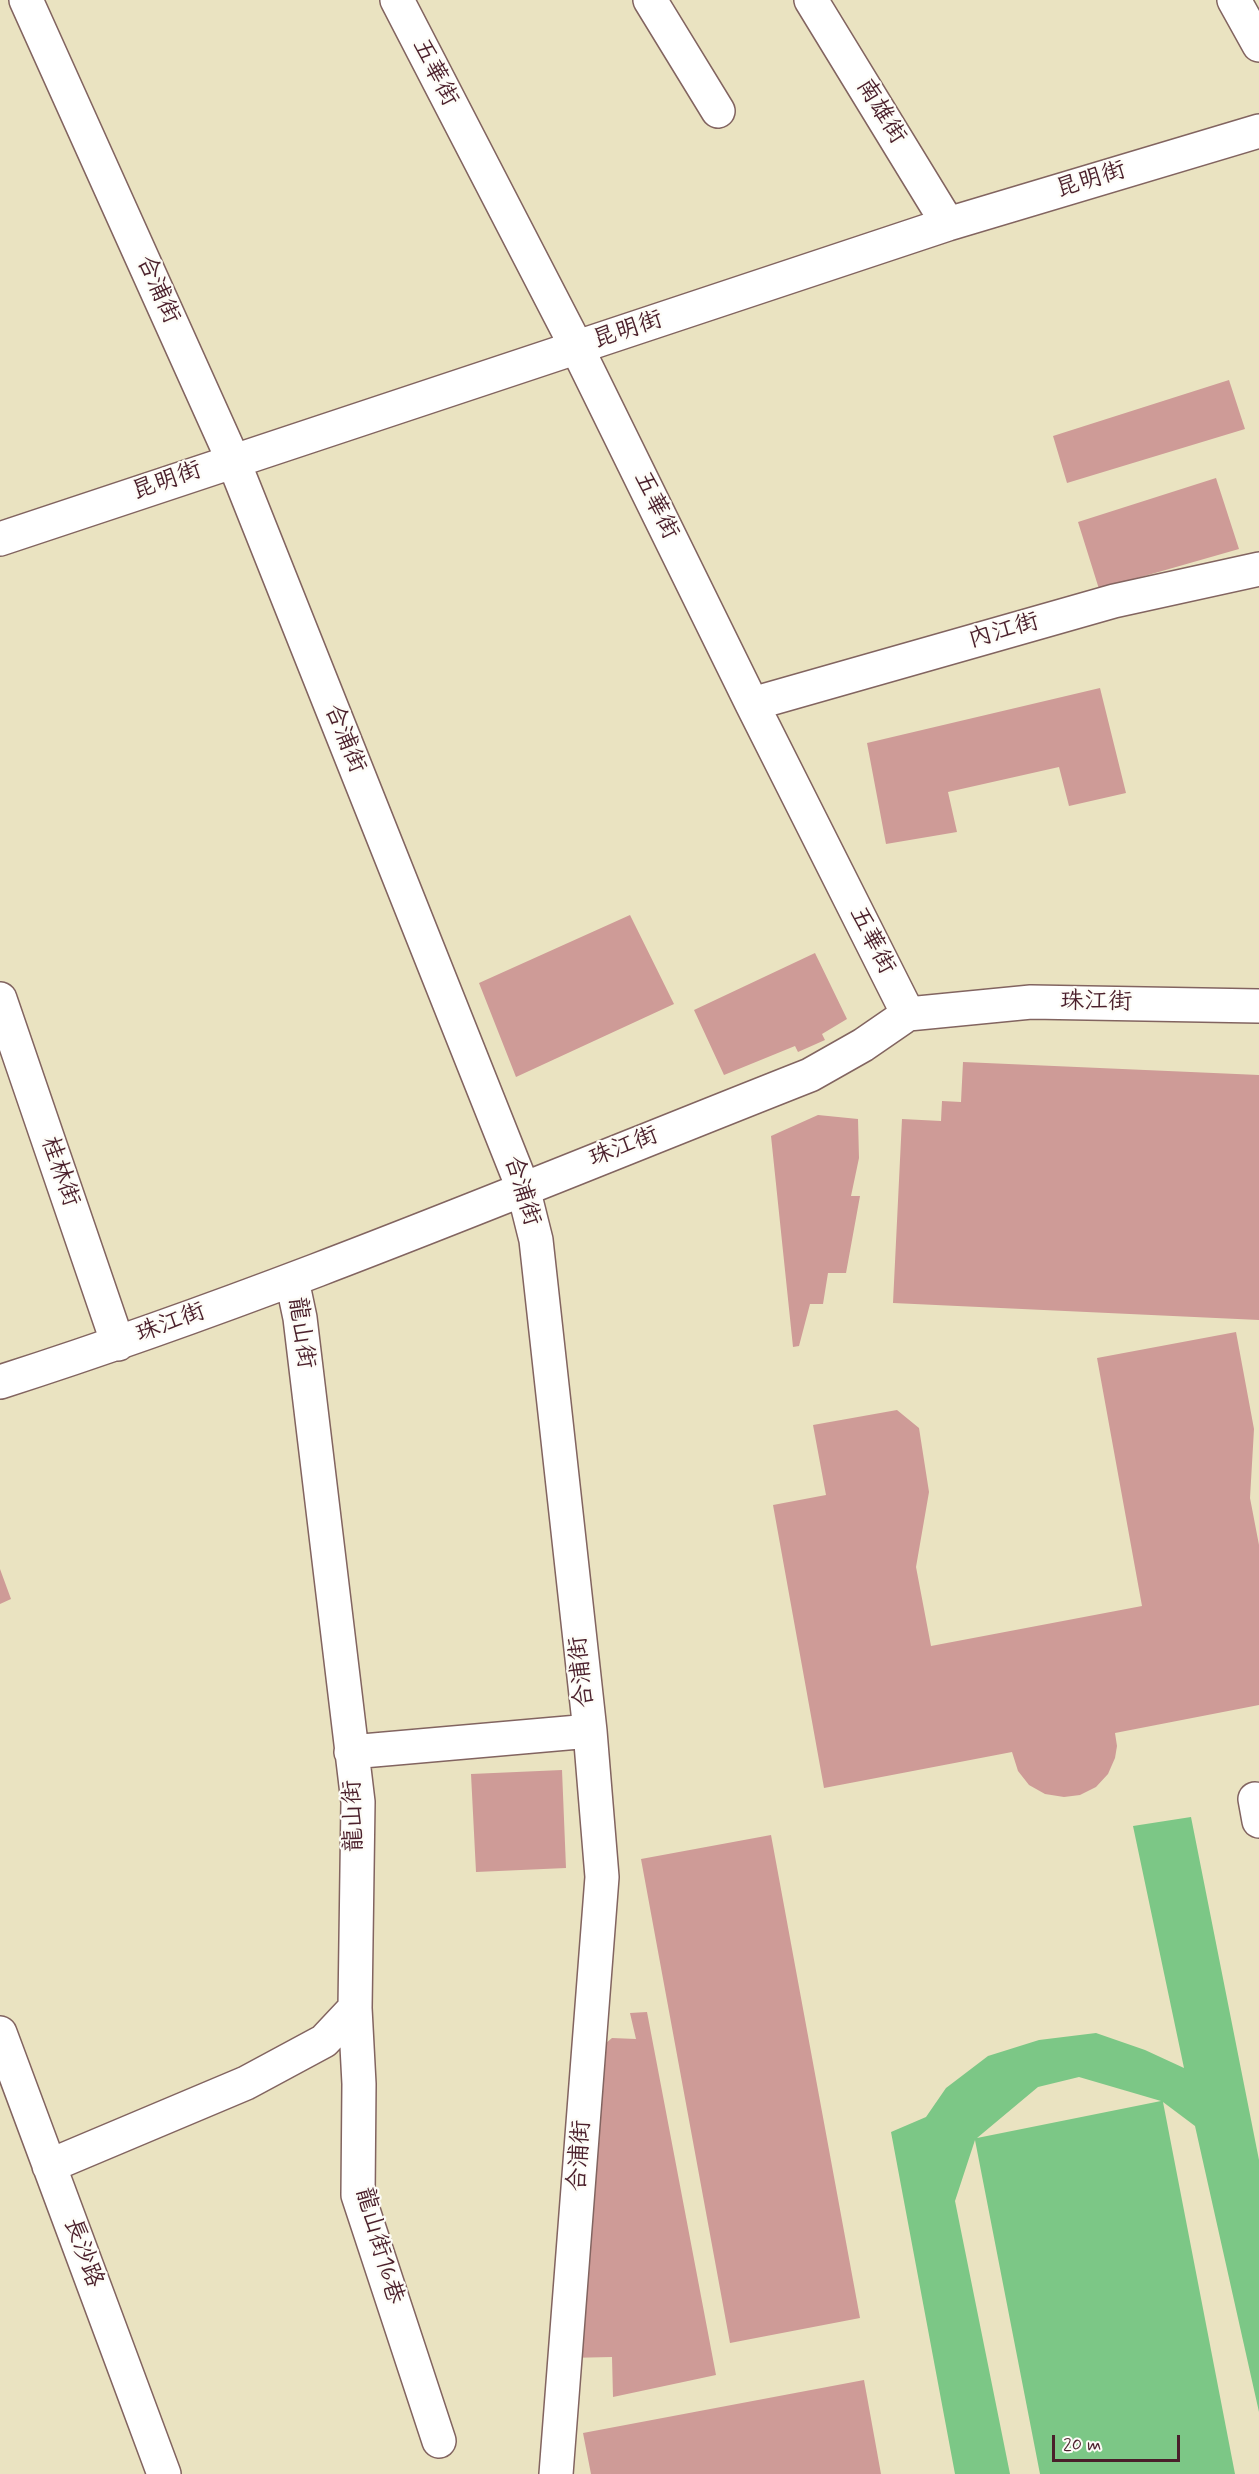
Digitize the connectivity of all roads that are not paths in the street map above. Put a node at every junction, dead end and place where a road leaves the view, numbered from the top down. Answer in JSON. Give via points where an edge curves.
{"nodes":[{"id":1,"x":26,"y":0,"type":"edge"},
{"id":2,"x":397,"y":0,"type":"edge"},
{"id":3,"x":650,"y":0,"type":"edge"},
{"id":4,"x":811,"y":0,"type":"edge"},
{"id":5,"x":1234,"y":0,"type":"edge"},
{"id":6,"x":1259,"y":45,"type":"edge"},
{"id":7,"x":718,"y":111,"type":"dead end"},
{"id":8,"x":1259,"y":131,"type":"edge"},
{"id":9,"x":948,"y":224,"type":"junction"},
{"id":10,"x":577,"y":348,"type":"junction"},
{"id":11,"x":233,"y":460,"type":"junction"},
{"id":12,"x":0,"y":539,"type":"edge"},
{"id":13,"x":1259,"y":569,"type":"edge"},
{"id":14,"x":752,"y":704,"type":"junction"},
{"id":15,"x":0,"y":999,"type":"edge"},
{"id":16,"x":1259,"y":1006,"type":"edge"},
{"id":17,"x":908,"y":1014,"type":"junction"},
{"id":18,"x":524,"y":1188,"type":"junction"},
{"id":19,"x":292,"y":1280,"type":"junction"},
{"id":20,"x":118,"y":1344,"type":"junction"},
{"id":21,"x":0,"y":1382,"type":"edge"},
{"id":22,"x":590,"y":1731,"type":"junction"},
{"id":23,"x":351,"y":1752,"type":"junction"},
{"id":24,"x":355,"y":2008,"type":"junction"},
{"id":25,"x":0,"y":2033,"type":"edge"},
{"id":26,"x":49,"y":2166,"type":"junction"},
{"id":27,"x":439,"y":2441,"type":"dead end"},
{"id":28,"x":164,"y":2474,"type":"edge"},
{"id":29,"x":556,"y":2474,"type":"edge"}],
"edges":[{"from":1,"to":11,"type":"street","name":"合浦街"},
{"from":2,"to":10,"type":"street","name":"五華街"},
{"from":3,"to":7,"type":"street"},
{"from":4,"to":9,"type":"street","name":"南雄街"},
{"from":5,"to":6,"type":"street"},
{"from":8,"to":9,"type":"street","name":"昆明街"},
{"from":9,"to":10,"type":"street","name":"昆明街"},
{"from":10,"to":11,"type":"street","name":"昆明街"},
{"from":10,"to":14,"type":"street","name":"五華街"},
{"from":11,"to":12,"type":"street","name":"昆明街"},
{"from":11,"to":18,"type":"street","name":"合浦街"},
{"from":13,"to":14,"type":"street","name":"內江街","via":[[1114,601]]},
{"from":14,"to":17,"type":"street","name":"五華街"},
{"from":15,"to":20,"type":"street","name":"桂林街"},
{"from":16,"to":17,"type":"street","name":"珠江街","via":[[1031,1002]]},
{"from":17,"to":18,"type":"street","name":"珠江街","via":[[810,1075]]},
{"from":18,"to":19,"type":"street","name":"珠江街"},
{"from":18,"to":22,"type":"street","name":"合浦街","via":[[536,1240]]},
{"from":19,"to":20,"type":"street","name":"珠江街"},
{"from":19,"to":23,"type":"street","name":"龍山街","via":[[300,1318]]},
{"from":20,"to":21,"type":"street","name":"珠江街"},
{"from":22,"to":23,"type":"street"},
{"from":22,"to":29,"type":"street","name":"合浦街","via":[[602,1876]]},
{"from":23,"to":24,"type":"street","name":"龍山街","via":[[358,1802]]},
{"from":24,"to":26,"type":"street","via":[[324,2041],[246,2083]]},
{"from":24,"to":27,"type":"street","name":"龍山街16巷","via":[[358,2194]]},
{"from":25,"to":26,"type":"street","name":"長沙路"},
{"from":26,"to":28,"type":"street","name":"長沙路"}]}
